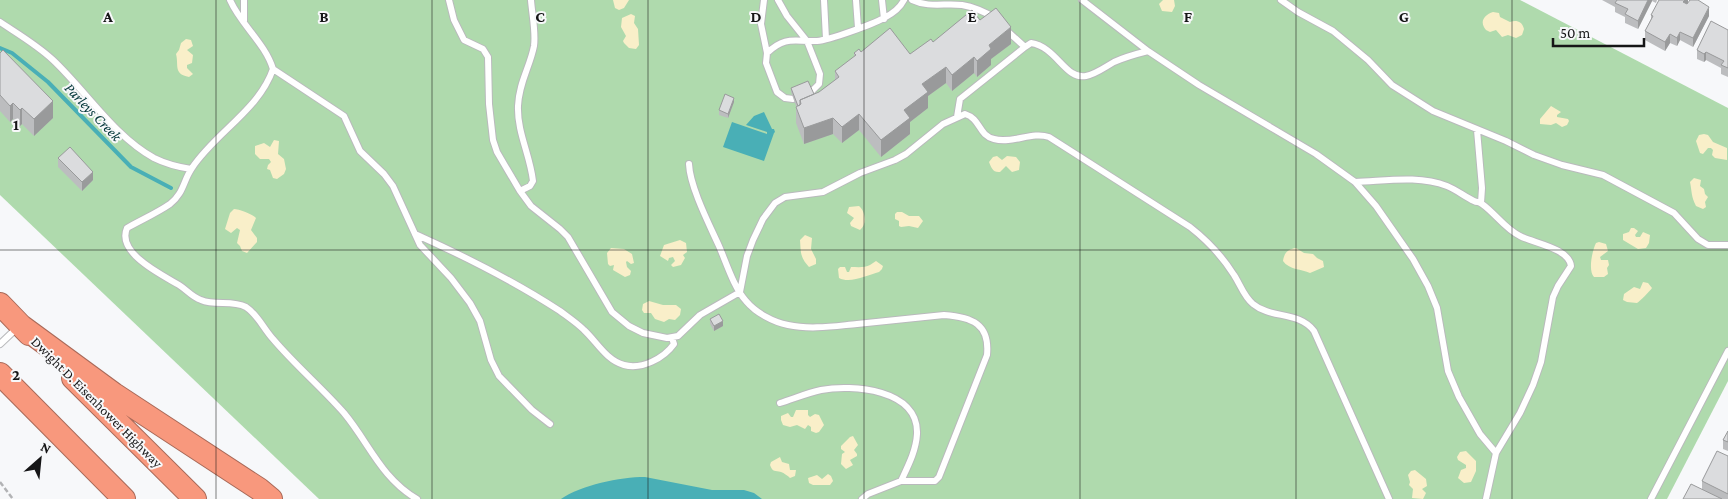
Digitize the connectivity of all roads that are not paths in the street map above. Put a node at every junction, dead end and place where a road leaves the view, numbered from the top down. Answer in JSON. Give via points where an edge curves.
{"nodes":[{"id":1,"x":230,"y":0,"type":"edge"},
{"id":2,"x":244,"y":0,"type":"edge"},
{"id":3,"x":449,"y":0,"type":"edge"},
{"id":4,"x":531,"y":0,"type":"edge"},
{"id":5,"x":764,"y":0,"type":"edge"},
{"id":6,"x":778,"y":0,"type":"edge"},
{"id":7,"x":824,"y":0,"type":"edge"},
{"id":8,"x":856,"y":0,"type":"edge"},
{"id":9,"x":882,"y":0,"type":"edge"},
{"id":10,"x":904,"y":0,"type":"edge"},
{"id":11,"x":912,"y":0,"type":"edge"},
{"id":12,"x":1082,"y":0,"type":"edge"},
{"id":13,"x":1281,"y":0,"type":"edge"},
{"id":14,"x":884,"y":19,"type":"junction"},
{"id":15,"x":0,"y":22,"type":"edge"},
{"id":16,"x":244,"y":22,"type":"junction"},
{"id":17,"x":858,"y":28,"type":"junction"},
{"id":18,"x":826,"y":39,"type":"junction"},
{"id":19,"x":806,"y":41,"type":"junction"},
{"id":20,"x":1025,"y":47,"type":"junction"},
{"id":21,"x":1148,"y":51,"type":"junction"},
{"id":22,"x":767,"y":53,"type":"junction"},
{"id":23,"x":273,"y":69,"type":"junction"},
{"id":24,"x":812,"y":91,"type":"edge"},
{"id":25,"x":793,"y":99,"type":"edge"},
{"id":26,"x":957,"y":117,"type":"junction"},
{"id":27,"x":1477,"y":130,"type":"junction"},
{"id":28,"x":689,"y":164,"type":"dead end"},
{"id":29,"x":191,"y":169,"type":"junction"},
{"id":30,"x":1355,"y":182,"type":"junction"},
{"id":31,"x":520,"y":191,"type":"junction"},
{"id":32,"x":1481,"y":203,"type":"junction"},
{"id":33,"x":415,"y":234,"type":"junction"},
{"id":34,"x":1728,"y":244,"type":"edge"},
{"id":35,"x":740,"y":292,"type":"junction"},
{"id":36,"x":0,"y":304,"type":"edge"},
{"id":37,"x":20,"y":325,"type":"junction"},
{"id":38,"x":672,"y":338,"type":"junction"},
{"id":39,"x":0,"y":344,"type":"edge"},
{"id":40,"x":1728,"y":351,"type":"edge"},
{"id":41,"x":0,"y":374,"type":"edge"},
{"id":42,"x":780,"y":403,"type":"dead end"},
{"id":43,"x":550,"y":424,"type":"dead end"},
{"id":44,"x":1496,"y":453,"type":"junction"},
{"id":45,"x":901,"y":481,"type":"junction"},
{"id":46,"x":124,"y":499,"type":"edge"},
{"id":47,"x":195,"y":499,"type":"edge"},
{"id":48,"x":271,"y":499,"type":"edge"},
{"id":49,"x":417,"y":499,"type":"edge"},
{"id":50,"x":862,"y":499,"type":"edge"},
{"id":51,"x":1389,"y":499,"type":"edge"},
{"id":52,"x":1486,"y":499,"type":"edge"},
{"id":53,"x":1651,"y":499,"type":"edge"}],
"edges":[{"from":1,"to":16,"type":"lane"},
{"from":2,"to":16,"type":"lane"},
{"from":3,"to":31,"type":"lane","via":[[464,40],[483,49],[488,57],[493,140]]},
{"from":4,"to":31,"type":"lane","via":[[534,44],[518,106],[519,127],[533,181]]},
{"from":5,"to":22,"type":"lane","via":[[761,24]]},
{"from":6,"to":19,"type":"lane"},
{"from":7,"to":18,"type":"lane"},
{"from":8,"to":17,"type":"lane"},
{"from":9,"to":14,"type":"lane"},
{"from":10,"to":14,"type":"lane"},
{"from":11,"to":20,"type":"lane","via":[[925,5],[962,5],[980,10],[994,18]]},
{"from":12,"to":21,"type":"lane"},
{"from":13,"to":27,"type":"lane","via":[[1333,31],[1392,85],[1413,99]]},
{"from":14,"to":17,"type":"lane"},
{"from":15,"to":29,"type":"lane","via":[[51,59],[140,148],[155,158]]},
{"from":16,"to":23,"type":"lane","via":[[270,59]]},
{"from":17,"to":18,"type":"lane"},
{"from":18,"to":19,"type":"lane"},
{"from":19,"to":22,"type":"lane","via":[[785,41]]},
{"from":19,"to":24,"type":"lane","via":[[820,74],[820,81]]},
{"from":20,"to":21,"type":"lane","via":[[1031,43],[1041,45],[1078,76],[1092,74],[1116,61]]},
{"from":20,"to":26,"type":"lane","via":[[960,99]]},
{"from":21,"to":30,"type":"lane","via":[[1316,154]]},
{"from":22,"to":25,"type":"lane","via":[[766,63],[777,92]]},
{"from":23,"to":29,"type":"lane","via":[[258,98],[212,143]]},
{"from":23,"to":33,"type":"lane","via":[[344,116],[360,151],[393,186]]},
{"from":26,"to":35,"type":"lane","via":[[895,160],[823,192],[785,197],[775,203],[763,218],[753,240]]},
{"from":26,"to":51,"type":"lane","via":[[972,116],[984,134],[996,140],[1038,135],[1049,137],[1205,238],[1252,304],[1309,324]]},
{"from":27,"to":32,"type":"lane"},
{"from":27,"to":34,"type":"lane","via":[[1562,165],[1603,175],[1674,213],[1704,243],[1714,246]]},
{"from":28,"to":35,"type":"lane","via":[[690,177]]},
{"from":29,"to":49,"type":"lane","via":[[184,187],[174,200],[127,228],[125,237],[134,256],[193,297],[211,303],[236,304],[251,311],[272,338],[345,415],[385,473]]},
{"from":30,"to":32,"type":"lane","via":[[1427,181],[1448,186]]},
{"from":30,"to":44,"type":"lane","via":[[1408,251],[1428,286],[1437,308],[1448,371],[1480,434]]},
{"from":31,"to":38,"type":"lane","via":[[531,206],[568,237],[612,312],[620,320],[642,333]]},
{"from":32,"to":44,"type":"lane","via":[[1513,233],[1553,249],[1568,259],[1571,266],[1553,297],[1541,362],[1533,385]]},
{"from":33,"to":38,"type":"lane","via":[[541,299],[583,329],[608,356],[622,364],[638,366],[657,359],[674,344]]},
{"from":33,"to":43,"type":"lane","via":[[420,245],[470,302],[480,321],[498,376]]},
{"from":35,"to":38,"type":"lane","via":[[700,314]]},
{"from":35,"to":45,"type":"lane","via":[[764,316],[788,325],[829,327],[959,316],[972,320],[983,329],[989,342],[987,355],[939,477],[935,482]]},
{"from":36,"to":37,"type":"highway","name":"Dwight D. Eisenhower Highway"},
{"from":37,"to":39,"type":"lane"},
{"from":37,"to":47,"type":"highway","name":"Dwight D. Eisenhower Highway"},
{"from":37,"to":48,"type":"highway","via":[[114,394]]},
{"from":40,"to":53,"type":"lane"},
{"from":41,"to":46,"type":"highway"},
{"from":42,"to":45,"type":"lane","via":[[821,390],[855,388],[886,394],[898,400],[909,409],[917,432],[911,461]]},
{"from":44,"to":52,"type":"lane"},
{"from":45,"to":50,"type":"lane"}]}
